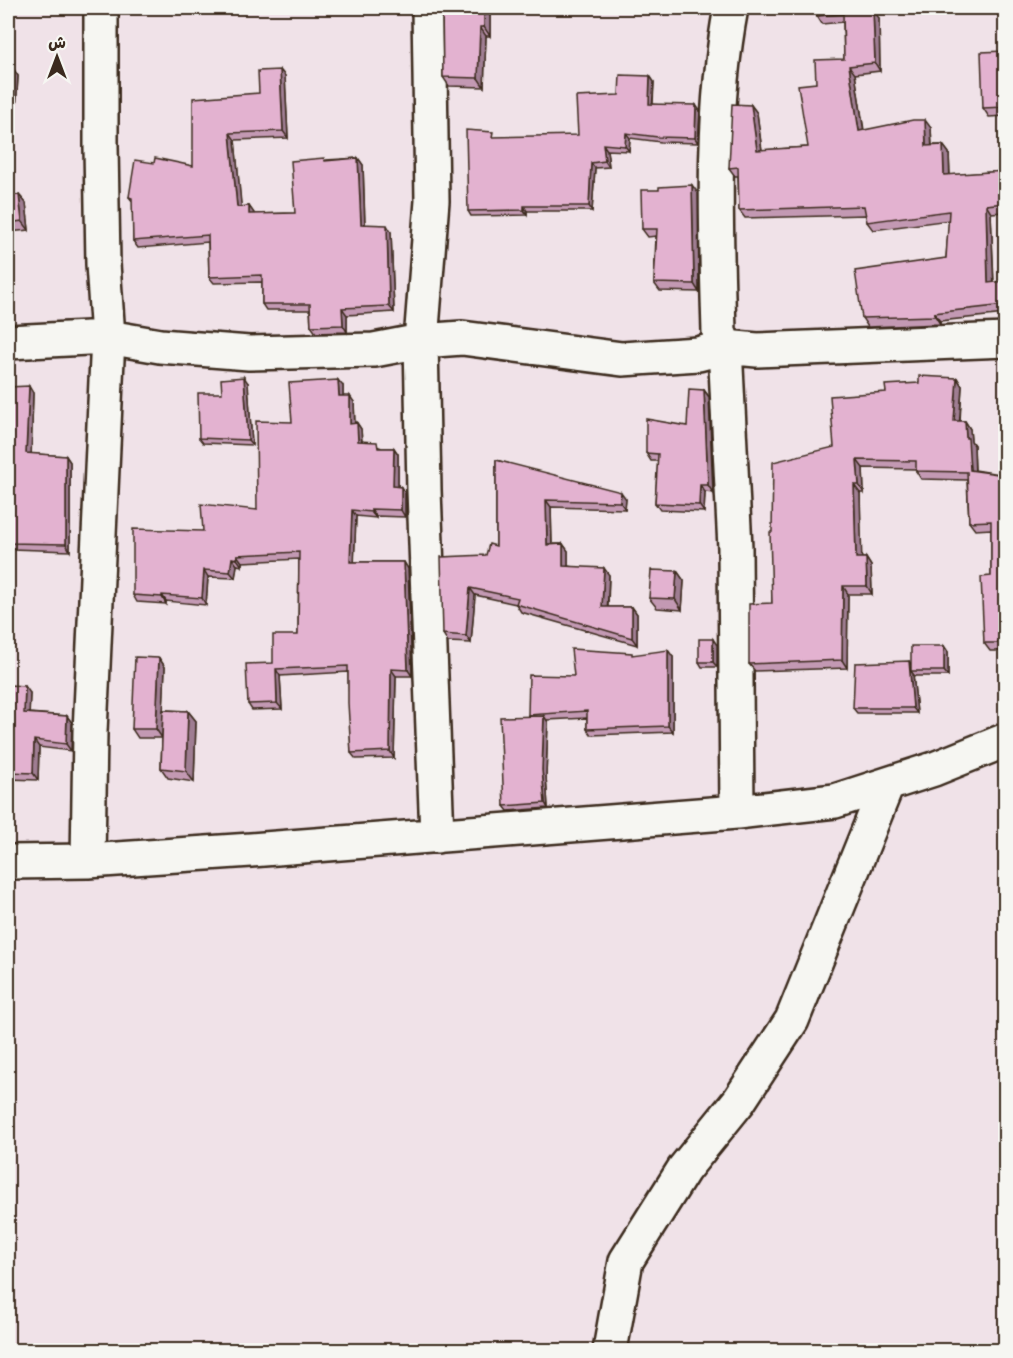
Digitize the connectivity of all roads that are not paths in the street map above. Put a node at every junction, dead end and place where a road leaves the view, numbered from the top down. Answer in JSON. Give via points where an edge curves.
{"nodes":[{"id":1,"x":101,"y":8,"type":"edge"},
{"id":2,"x":427,"y":8,"type":"edge"},
{"id":3,"x":433,"y":8,"type":"edge"},
{"id":4,"x":731,"y":8,"type":"edge"},
{"id":5,"x":108,"y":338,"type":"junction"},
{"id":6,"x":1005,"y":340,"type":"edge"},
{"id":7,"x":421,"y":341,"type":"junction"},
{"id":8,"x":8,"y":342,"type":"edge"},
{"id":9,"x":725,"y":347,"type":"junction"},
{"id":10,"x":1005,"y":740,"type":"edge"},
{"id":11,"x":886,"y":785,"type":"junction"},
{"id":12,"x":737,"y":812,"type":"junction"},
{"id":13,"x":437,"y":836,"type":"junction"},
{"id":14,"x":88,"y":861,"type":"junction"},
{"id":15,"x":8,"y":862,"type":"edge"},
{"id":16,"x":610,"y":1350,"type":"edge"}],
"edges":[{"from":1,"to":5,"type":"street","via":[[101,158]]},
{"from":2,"to":3,"type":"street"},
{"from":2,"to":7,"type":"street","via":[[432,201]]},
{"from":4,"to":9,"type":"street","via":[[717,138],[719,332]]},
{"from":5,"to":7,"type":"street","via":[[249,353],[374,350]]},
{"from":5,"to":8,"type":"street"},
{"from":5,"to":14,"type":"street"},
{"from":6,"to":9,"type":"street","via":[[757,350]]},
{"from":7,"to":9,"type":"street","via":[[462,338],[622,359],[698,354]]},
{"from":7,"to":13,"type":"street"},
{"from":9,"to":12,"type":"street","via":[[735,548]]},
{"from":10,"to":11,"type":"street"},
{"from":11,"to":12,"type":"street","via":[[835,801]]},
{"from":11,"to":16,"type":"street","via":[[792,1020],[739,1101],[684,1169],[626,1261]]},
{"from":12,"to":13,"type":"street"},
{"from":13,"to":14,"type":"street"},
{"from":14,"to":15,"type":"street"}]}
